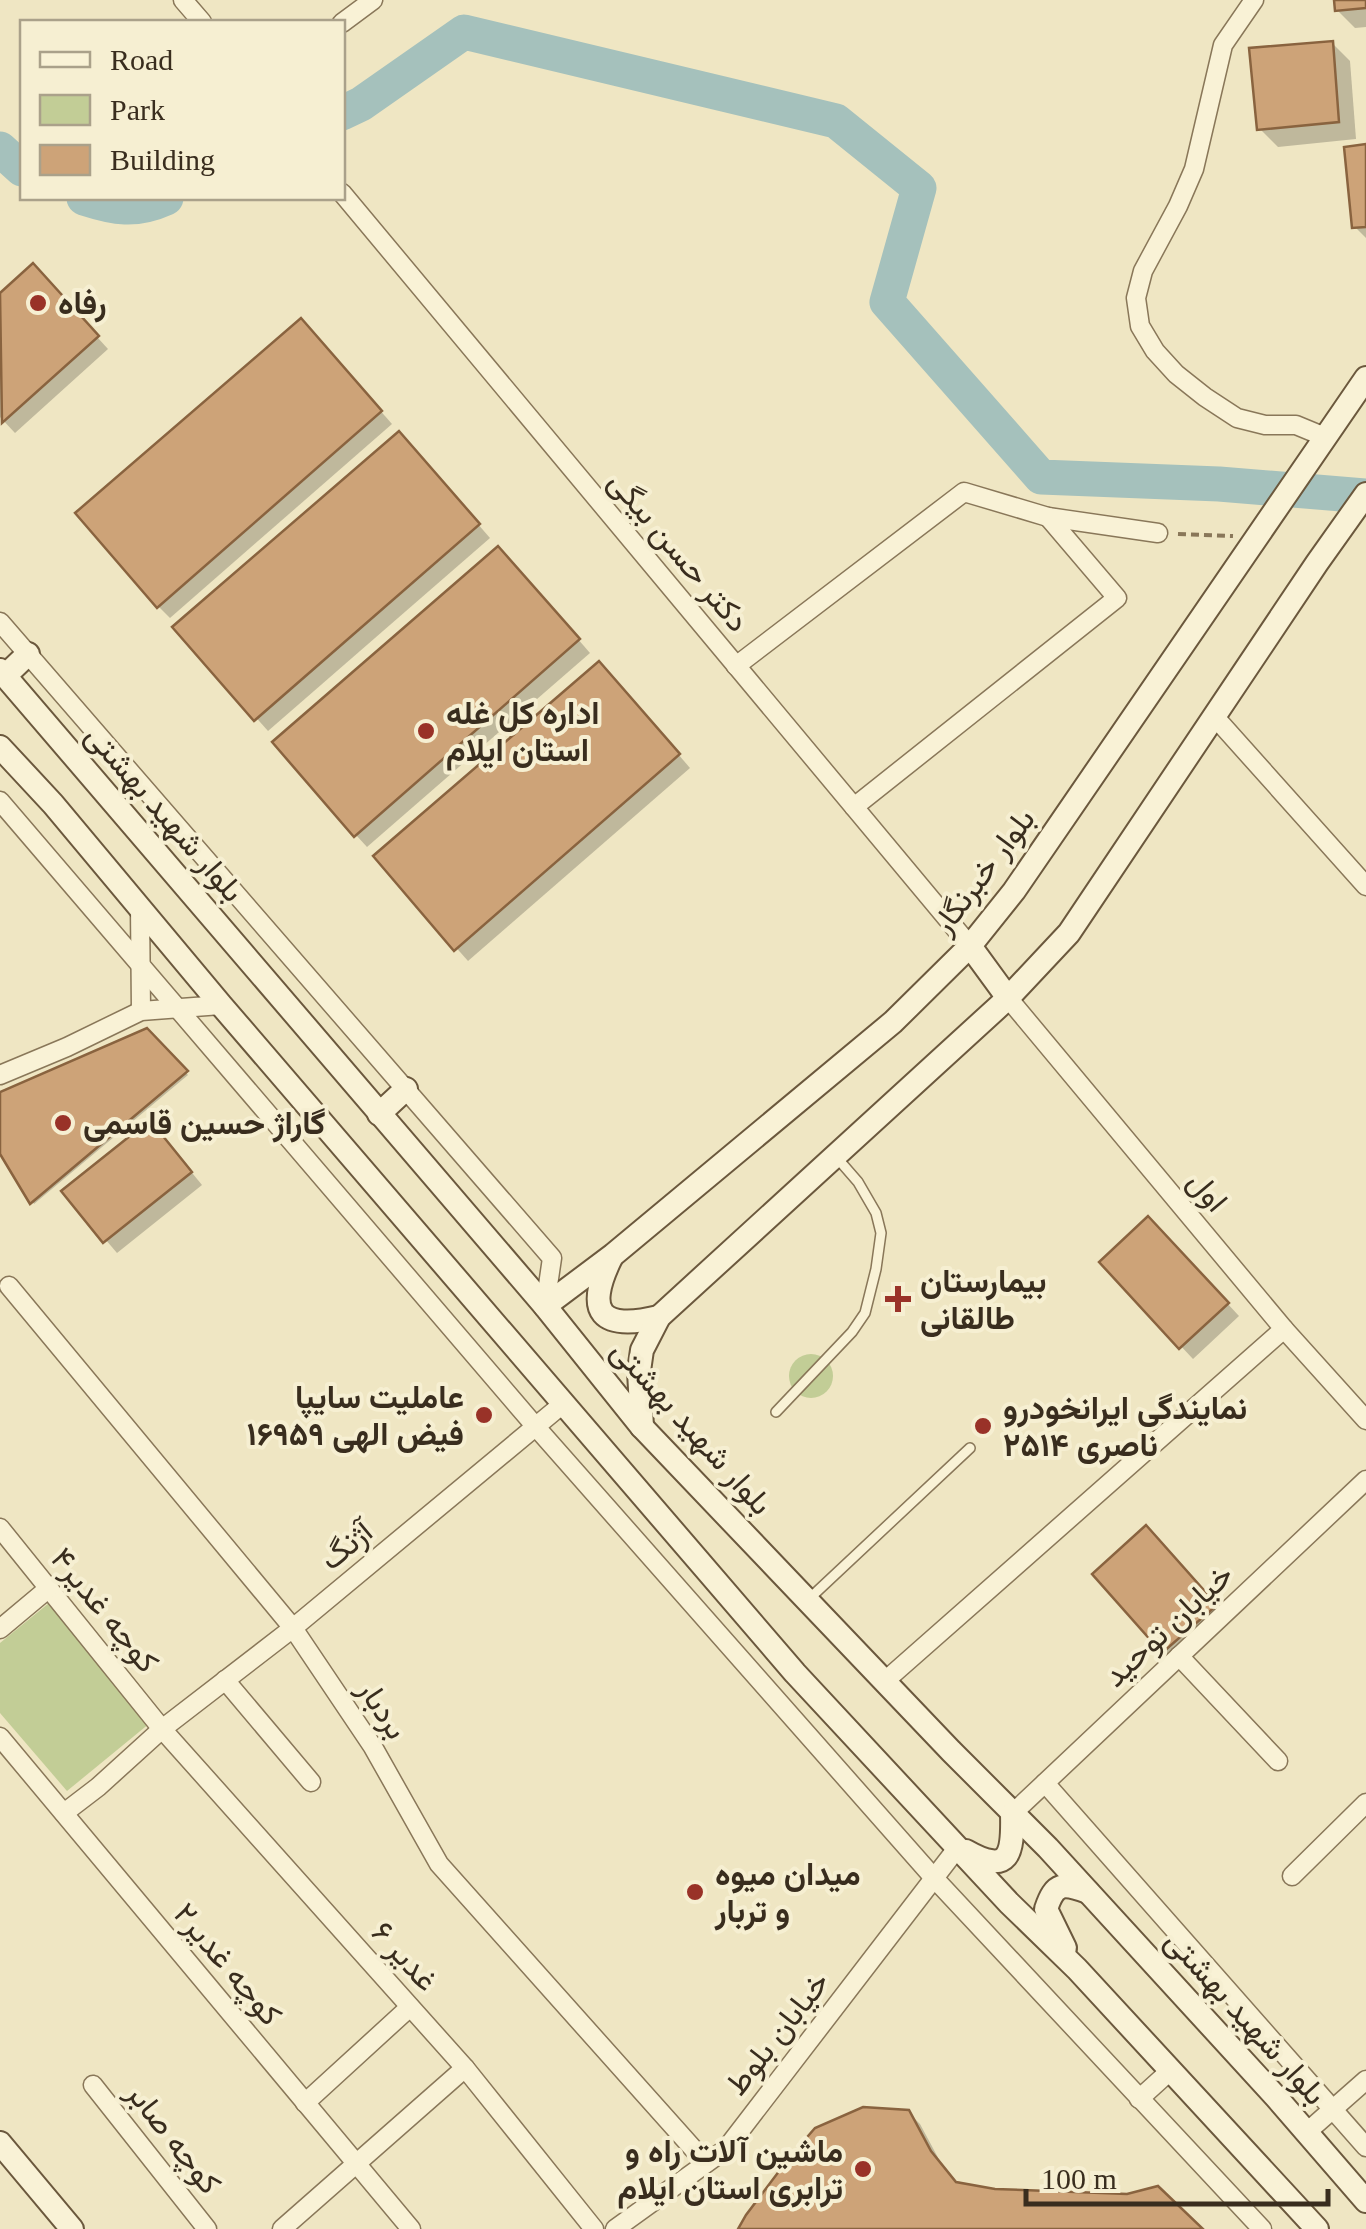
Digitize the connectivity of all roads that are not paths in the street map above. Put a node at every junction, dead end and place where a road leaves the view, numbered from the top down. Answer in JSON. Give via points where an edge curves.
{"nodes":[{"id":1,"x":183,"y":0,"type":"edge"},
{"id":2,"x":373,"y":0,"type":"edge"},
{"id":3,"x":1254,"y":0,"type":"edge"},
{"id":4,"x":200,"y":20,"type":"edge"},
{"id":5,"x":345,"y":21,"type":"edge"},
{"id":6,"x":345,"y":197,"type":"edge"},
{"id":7,"x":1366,"y":378,"type":"edge"},
{"id":8,"x":1325,"y":437,"type":"junction"},
{"id":9,"x":1366,"y":494,"type":"edge"},
{"id":10,"x":1048,"y":517,"type":"junction"},
{"id":11,"x":1158,"y":533,"type":"road end"},
{"id":12,"x":0,"y":622,"type":"edge"},
{"id":13,"x":28,"y":654,"type":"junction"},
{"id":14,"x":736,"y":666,"type":"junction"},
{"id":15,"x":2,"y":673,"type":"edge"},
{"id":16,"x":1214,"y":716,"type":"junction"},
{"id":17,"x":0,"y":747,"type":"edge"},
{"id":18,"x":0,"y":801,"type":"edge"},
{"id":19,"x":854,"y":807,"type":"junction"},
{"id":20,"x":1366,"y":886,"type":"edge"},
{"id":21,"x":140,"y":908,"type":"junction"},
{"id":22,"x":970,"y":946,"type":"junction"},
{"id":23,"x":141,"y":967,"type":"junction"},
{"id":24,"x":1008,"y":998,"type":"junction"},
{"id":25,"x":222,"y":1006,"type":"junction"},
{"id":26,"x":177,"y":1009,"type":"junction"},
{"id":27,"x":141,"y":1010,"type":"junction"},
{"id":28,"x":0,"y":1074,"type":"edge"},
{"id":29,"x":406,"y":1089,"type":"junction"},
{"id":30,"x":380,"y":1114,"type":"junction"},
{"id":31,"x":836,"y":1156,"type":"junction"},
{"id":32,"x":612,"y":1255,"type":"junction"},
{"id":33,"x":9,"y":1286,"type":"dead end"},
{"id":34,"x":545,"y":1306,"type":"junction"},
{"id":35,"x":659,"y":1317,"type":"junction"},
{"id":36,"x":1284,"y":1329,"type":"junction"},
{"id":37,"x":564,"y":1403,"type":"junction"},
{"id":38,"x":776,"y":1412,"type":"dead end"},
{"id":39,"x":1366,"y":1420,"type":"edge"},
{"id":40,"x":536,"y":1426,"type":"junction"},
{"id":41,"x":642,"y":1426,"type":"junction"},
{"id":42,"x":970,"y":1448,"type":"dead end"},
{"id":43,"x":1366,"y":1480,"type":"edge"},
{"id":44,"x":0,"y":1528,"type":"edge"},
{"id":45,"x":49,"y":1588,"type":"junction"},
{"id":46,"x":808,"y":1600,"type":"junction"},
{"id":47,"x":293,"y":1628,"type":"junction"},
{"id":48,"x":0,"y":1629,"type":"edge"},
{"id":49,"x":1179,"y":1656,"type":"junction"},
{"id":50,"x":225,"y":1680,"type":"junction"},
{"id":51,"x":885,"y":1681,"type":"junction"},
{"id":52,"x":162,"y":1729,"type":"junction"},
{"id":53,"x":0,"y":1737,"type":"edge"},
{"id":54,"x":1278,"y":1761,"type":"dead end"},
{"id":55,"x":312,"y":1782,"type":"dead end"},
{"id":56,"x":1045,"y":1783,"type":"junction"},
{"id":57,"x":1366,"y":1803,"type":"edge"},
{"id":58,"x":64,"y":1814,"type":"junction"},
{"id":59,"x":1012,"y":1814,"type":"junction"},
{"id":60,"x":958,"y":1847,"type":"junction"},
{"id":61,"x":1292,"y":1876,"type":"dead end"},
{"id":62,"x":934,"y":1878,"type":"junction"},
{"id":63,"x":1088,"y":1892,"type":"junction"},
{"id":64,"x":1077,"y":1969,"type":"junction"},
{"id":65,"x":410,"y":2007,"type":"junction"},
{"id":66,"x":466,"y":2068,"type":"junction"},
{"id":67,"x":1171,"y":2070,"type":"junction"},
{"id":68,"x":1366,"y":2080,"type":"edge"},
{"id":69,"x":93,"y":2085,"type":"dead end"},
{"id":70,"x":1139,"y":2100,"type":"junction"},
{"id":71,"x":305,"y":2103,"type":"junction"},
{"id":72,"x":1334,"y":2110,"type":"junction"},
{"id":73,"x":1306,"y":2132,"type":"junction"},
{"id":74,"x":0,"y":2143,"type":"edge"},
{"id":75,"x":1366,"y":2148,"type":"edge"},
{"id":76,"x":706,"y":2163,"type":"junction"},
{"id":77,"x":357,"y":2165,"type":"junction"},
{"id":78,"x":1366,"y":2200,"type":"edge"},
{"id":79,"x":72,"y":2229,"type":"edge"},
{"id":80,"x":208,"y":2229,"type":"edge"},
{"id":81,"x":282,"y":2229,"type":"edge"},
{"id":82,"x":411,"y":2229,"type":"edge"},
{"id":83,"x":594,"y":2229,"type":"edge"},
{"id":84,"x":615,"y":2229,"type":"edge"},
{"id":85,"x":1262,"y":2229,"type":"edge"},
{"id":86,"x":1318,"y":2229,"type":"edge"}],
"edges":[{"from":1,"to":4,"type":"street"},
{"from":2,"to":5,"type":"street"},
{"from":3,"to":8,"type":"street","via":[[1223,45],[1194,168],[1143,271],[1136,298],[1140,326],[1176,374],[1237,418],[1296,425]]},
{"from":6,"to":14,"type":"street","name":"دکتر حسن بیگی"},
{"from":7,"to":8,"type":"main road","name":"بلوار خبرنگار"},
{"from":8,"to":22,"type":"main road","name":"بلوار خبرنگار"},
{"from":9,"to":16,"type":"main road"},
{"from":10,"to":11,"type":"street"},
{"from":10,"to":14,"type":"street","via":[[964,492]]},
{"from":10,"to":19,"type":"street","via":[[1117,598]]},
{"from":12,"to":13,"type":"street"},
{"from":13,"to":15,"type":"main road"},
{"from":13,"to":29,"type":"street"},
{"from":14,"to":19,"type":"street","name":"دکتر حسن بیگی"},
{"from":15,"to":30,"type":"main road","name":"بلوار شهید بهشتی"},
{"from":16,"to":20,"type":"street"},
{"from":16,"to":24,"type":"main road","via":[[1069,932]]},
{"from":17,"to":21,"type":"main road"},
{"from":18,"to":23,"type":"street"},
{"from":19,"to":22,"type":"street","name":"دکتر حسن بیگی"},
{"from":21,"to":23,"type":"street"},
{"from":21,"to":25,"type":"main road"},
{"from":22,"to":24,"type":"main road"},
{"from":22,"to":32,"type":"main road","name":"بلوار خبرنگار","via":[[893,1022]]},
{"from":23,"to":26,"type":"street"},
{"from":23,"to":27,"type":"street"},
{"from":24,"to":31,"type":"main road"},
{"from":24,"to":36,"type":"street","name":"اول"},
{"from":25,"to":26,"type":"street"},
{"from":25,"to":37,"type":"main road"},
{"from":26,"to":27,"type":"street"},
{"from":26,"to":40,"type":"street"},
{"from":27,"to":28,"type":"street"},
{"from":29,"to":30,"type":"main road"},
{"from":29,"to":34,"type":"street","via":[[552,1258]]},
{"from":30,"to":34,"type":"main road","name":"بلوار شهید بهشتی"},
{"from":31,"to":35,"type":"main road"},
{"from":31,"to":38,"type":"lane","via":[[876,1213],[876,1269],[865,1313],[852,1332]]},
{"from":32,"to":34,"type":"main road","name":"بلوار خبرنگار"},
{"from":32,"to":35,"type":"main road","via":[[597,1298],[603,1312],[632,1324]]},
{"from":33,"to":47,"type":"street","name":"بردبار"},
{"from":34,"to":41,"type":"main road","name":"بلوار شهید بهشتی"},
{"from":35,"to":41,"type":"main road","via":[[638,1372]]},
{"from":36,"to":39,"type":"street","name":"اول"},
{"from":36,"to":51,"type":"street"},
{"from":37,"to":40,"type":"street","name":"آژنگ"},
{"from":37,"to":60,"type":"main road","via":[[795,1673]]},
{"from":40,"to":47,"type":"street","name":"آژنگ"},
{"from":40,"to":62,"type":"street"},
{"from":41,"to":46,"type":"main road","name":"بلوار شهید بهشتی"},
{"from":42,"to":46,"type":"lane"},
{"from":43,"to":49,"type":"street","name":"خیابان توحید"},
{"from":44,"to":45,"type":"street","name":"کوچه غدیر۴"},
{"from":45,"to":48,"type":"street"},
{"from":45,"to":52,"type":"street","name":"کوچه غدیر۴"},
{"from":46,"to":51,"type":"main road","name":"بلوار شهید بهشتی"},
{"from":47,"to":50,"type":"street","name":"آژنگ"},
{"from":47,"to":76,"type":"street","name":"بردبار","via":[[440,1864]]},
{"from":49,"to":54,"type":"street"},
{"from":49,"to":56,"type":"street","name":"خیابان توحید"},
{"from":50,"to":52,"type":"street","name":"آژنگ"},
{"from":50,"to":55,"type":"street"},
{"from":51,"to":59,"type":"main road","name":"بلوار شهید بهشتی"},
{"from":52,"to":58,"type":"street","name":"آژنگ"},
{"from":52,"to":65,"type":"street","name":"غدیر ۶"},
{"from":53,"to":58,"type":"street","name":"کوچه غدیر۲"},
{"from":56,"to":59,"type":"street","name":"خیابان توحید"},
{"from":56,"to":72,"type":"street"},
{"from":57,"to":61,"type":"street"},
{"from":58,"to":71,"type":"street","name":"کوچه غدیر۲"},
{"from":59,"to":60,"type":"main road","via":[[1012,1849],[1005,1858],[980,1859]]},
{"from":59,"to":63,"type":"main road","name":"بلوار شهید بهشتی"},
{"from":60,"to":62,"type":"street","name":"خیابان بلوط"},
{"from":60,"to":64,"type":"main road"},
{"from":62,"to":70,"type":"street"},
{"from":62,"to":76,"type":"street","name":"خیابان بلوط","via":[[726,2149]]},
{"from":63,"to":64,"type":"main road","via":[[1060,1886],[1046,1909]]},
{"from":63,"to":73,"type":"main road","name":"بلوار شهید بهشتی"},
{"from":64,"to":67,"type":"main road"},
{"from":65,"to":66,"type":"street","name":"غدیر ۶"},
{"from":65,"to":71,"type":"street"},
{"from":66,"to":77,"type":"street"},
{"from":66,"to":83,"type":"street","name":"غدیر ۶"},
{"from":67,"to":70,"type":"street"},
{"from":67,"to":86,"type":"main road"},
{"from":68,"to":72,"type":"street"},
{"from":69,"to":80,"type":"street","name":"کوچه صابر"},
{"from":70,"to":85,"type":"street"},
{"from":71,"to":77,"type":"street","name":"کوچه غدیر۲"},
{"from":72,"to":73,"type":"street"},
{"from":72,"to":75,"type":"street"},
{"from":73,"to":78,"type":"main road","name":"بلوار شهید بهشتی"},
{"from":74,"to":79,"type":"main road"},
{"from":76,"to":84,"type":"street","name":"خیابان بلوط"},
{"from":77,"to":81,"type":"street"},
{"from":77,"to":82,"type":"street","name":"کوچه غدیر۲"}]}
